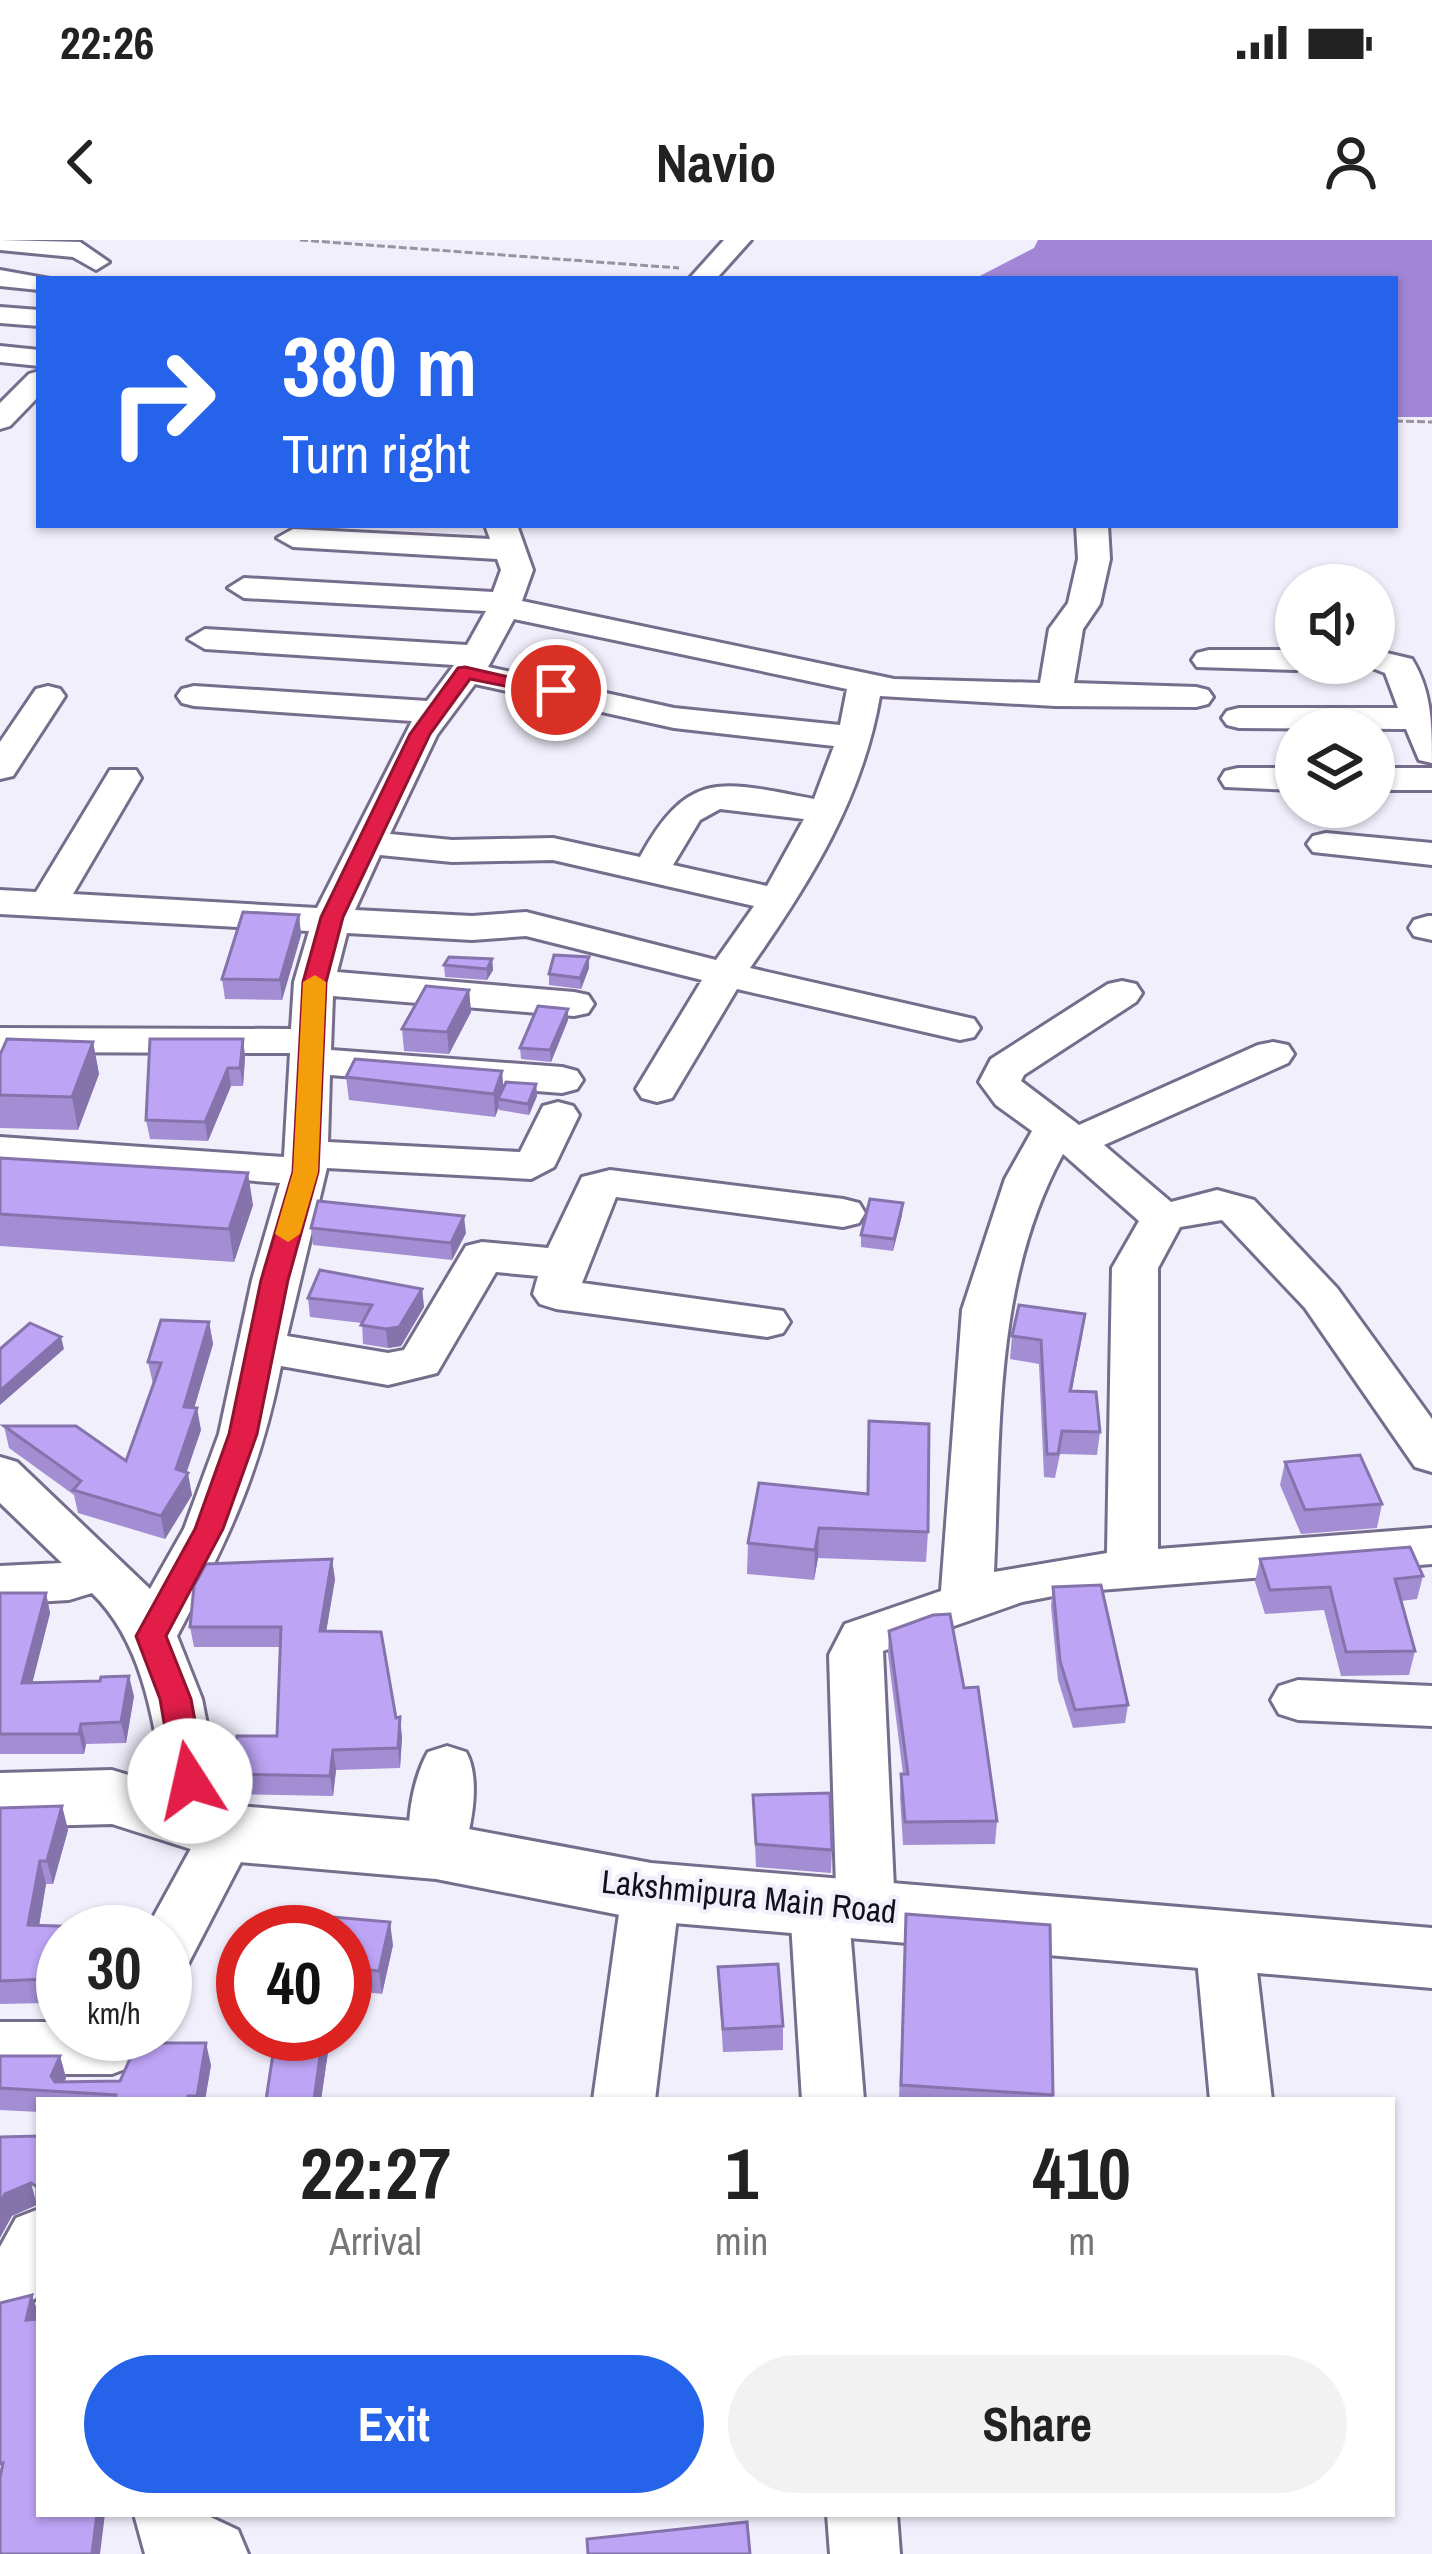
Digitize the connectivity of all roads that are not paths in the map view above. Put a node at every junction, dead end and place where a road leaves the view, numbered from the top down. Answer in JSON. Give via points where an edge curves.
{"nodes":[{"id":1,"x":738,"y":240,"type":"edge"},
{"id":2,"x":0,"y":242,"type":"edge"},
{"id":3,"x":96,"y":262,"type":"dead end"},
{"id":4,"x":704,"y":274,"type":"edge"},
{"id":5,"x":0,"y":278,"type":"edge"},
{"id":6,"x":36,"y":282,"type":"edge"},
{"id":7,"x":0,"y":315,"type":"edge"},
{"id":8,"x":36,"y":318,"type":"edge"},
{"id":9,"x":0,"y":354,"type":"edge"},
{"id":10,"x":36,"y":358,"type":"edge"},
{"id":11,"x":36,"y":383,"type":"edge"},
{"id":12,"x":0,"y":420,"type":"edge"},
{"id":13,"x":1092,"y":528,"type":"edge"},
{"id":14,"x":506,"y":537,"type":"edge"},
{"id":15,"x":293,"y":538,"type":"dead end"},
{"id":16,"x":244,"y":588,"type":"dead end"},
{"id":17,"x":505,"y":604,"type":"junction"},
{"id":18,"x":205,"y":639,"type":"dead end"},
{"id":19,"x":1209,"y":660,"type":"dead end"},
{"id":20,"x":1275,"y":660,"type":"edge"},
{"id":21,"x":471,"y":664,"type":"junction"},
{"id":22,"x":1395,"y":665,"type":"edge"},
{"id":23,"x":865,"y":684,"type":"junction"},
{"id":24,"x":48,"y":696,"type":"dead end"},
{"id":25,"x":194,"y":696,"type":"dead end"},
{"id":26,"x":1055,"y":696,"type":"junction"},
{"id":27,"x":1196,"y":698,"type":"dead end"},
{"id":28,"x":434,"y":712,"type":"junction"},
{"id":29,"x":1239,"y":718,"type":"dead end"},
{"id":30,"x":1425,"y":735,"type":"edge"},
{"id":31,"x":853,"y":737,"type":"junction"},
{"id":32,"x":4,"y":757,"type":"edge"},
{"id":33,"x":123,"y":778,"type":"dead end"},
{"id":34,"x":1238,"y":779,"type":"dead end"},
{"id":35,"x":1275,"y":779,"type":"edge"},
{"id":36,"x":1395,"y":779,"type":"edge"},
{"id":37,"x":1432,"y":779,"type":"edge"},
{"id":38,"x":827,"y":812,"type":"junction"},
{"id":39,"x":368,"y":843,"type":"junction"},
{"id":40,"x":1326,"y":844,"type":"dead end"},
{"id":41,"x":1432,"y":854,"type":"edge"},
{"id":42,"x":651,"y":871,"type":"junction"},
{"id":43,"x":779,"y":900,"type":"junction"},
{"id":44,"x":0,"y":902,"type":"edge"},
{"id":45,"x":48,"y":904,"type":"junction"},
{"id":46,"x":332,"y":917,"type":"junction"},
{"id":47,"x":726,"y":974,"type":"junction"},
{"id":48,"x":314,"y":982,"type":"junction"},
{"id":49,"x":1122,"y":993,"type":"dead end"},
{"id":50,"x":574,"y":1004,"type":"dead end"},
{"id":51,"x":960,"y":1028,"type":"dead end"},
{"id":52,"x":0,"y":1040,"type":"edge"},
{"id":53,"x":310,"y":1051,"type":"junction"},
{"id":54,"x":1273,"y":1054,"type":"dead end"},
{"id":55,"x":657,"y":1090,"type":"dead end"},
{"id":56,"x":1065,"y":1135,"type":"junction"},
{"id":57,"x":9,"y":1148,"type":"dead end"},
{"id":58,"x":306,"y":1163,"type":"junction"},
{"id":59,"x":843,"y":1213,"type":"dead end"},
{"id":60,"x":1162,"y":1218,"type":"junction"},
{"id":61,"x":564,"y":1264,"type":"junction"},
{"id":62,"x":767,"y":1322,"type":"dead end"},
{"id":63,"x":261,"y":1347,"type":"junction"},
{"id":64,"x":1432,"y":1455,"type":"edge"},
{"id":65,"x":0,"y":1474,"type":"edge"},
{"id":66,"x":1432,"y":1546,"type":"edge"},
{"id":67,"x":1132,"y":1568,"type":"junction"},
{"id":68,"x":102,"y":1571,"type":"junction"},
{"id":69,"x":0,"y":1586,"type":"edge"},
{"id":70,"x":966,"y":1602,"type":"junction"},
{"id":71,"x":151,"y":1636,"type":"junction"},
{"id":72,"x":1298,"y":1700,"type":"dead end"},
{"id":73,"x":1432,"y":1706,"type":"edge"},
{"id":74,"x":447,"y":1767,"type":"dead end"},
{"id":75,"x":0,"y":1800,"type":"edge"},
{"id":76,"x":213,"y":1828,"type":"junction"},
{"id":77,"x":436,"y":1851,"type":"junction"},
{"id":78,"x":651,"y":1892,"type":"junction"},
{"id":79,"x":183,"y":1905,"type":"edge"},
{"id":80,"x":843,"y":1908,"type":"junction"},
{"id":81,"x":1224,"y":1937,"type":"junction"},
{"id":82,"x":1432,"y":1958,"type":"edge"},
{"id":83,"x":0,"y":2048,"type":"edge"},
{"id":84,"x":36,"y":2052,"type":"edge"},
{"id":85,"x":624,"y":2097,"type":"edge"},
{"id":86,"x":833,"y":2097,"type":"edge"},
{"id":87,"x":1240,"y":2097,"type":"edge"},
{"id":88,"x":169,"y":2517,"type":"edge"},
{"id":89,"x":862,"y":2517,"type":"edge"},
{"id":90,"x":213,"y":2554,"type":"edge"},
{"id":91,"x":865,"y":2554,"type":"edge"}],
"edges":[{"from":1,"to":4,"type":"street"},
{"from":2,"to":3,"type":"street","via":[[80,250]]},
{"from":5,"to":6,"type":"street"},
{"from":7,"to":8,"type":"street"},
{"from":9,"to":10,"type":"street"},
{"from":11,"to":12,"type":"street"},
{"from":13,"to":26,"type":"street","via":[[1094,559],[1084,604],[1066,629]]},
{"from":14,"to":15,"type":"street"},
{"from":14,"to":17,"type":"street","via":[[517,570]]},
{"from":16,"to":17,"type":"street"},
{"from":17,"to":21,"type":"street"},
{"from":17,"to":23,"type":"street"},
{"from":18,"to":21,"type":"street"},
{"from":19,"to":20,"type":"street"},
{"from":21,"to":28,"type":"street"},
{"from":21,"to":31,"type":"street","via":[[674,718]]},
{"from":22,"to":30,"type":"street"},
{"from":23,"to":26,"type":"street"},
{"from":23,"to":31,"type":"street"},
{"from":24,"to":32,"type":"street"},
{"from":25,"to":28,"type":"street"},
{"from":26,"to":27,"type":"street"},
{"from":28,"to":39,"type":"street"},
{"from":29,"to":30,"type":"street"},
{"from":31,"to":38,"type":"street"},
{"from":33,"to":45,"type":"street"},
{"from":34,"to":35,"type":"street"},
{"from":36,"to":37,"type":"street"},
{"from":38,"to":42,"type":"street","via":[[703,800]]},
{"from":38,"to":43,"type":"street"},
{"from":39,"to":42,"type":"street","via":[[553,849]]},
{"from":39,"to":46,"type":"street"},
{"from":40,"to":41,"type":"street"},
{"from":42,"to":43,"type":"street"},
{"from":43,"to":47,"type":"street"},
{"from":44,"to":45,"type":"street"},
{"from":45,"to":46,"type":"street"},
{"from":46,"to":47,"type":"street","via":[[526,924]]},
{"from":46,"to":48,"type":"street"},
{"from":47,"to":51,"type":"street"},
{"from":47,"to":55,"type":"street"},
{"from":48,"to":50,"type":"street"},
{"from":48,"to":53,"type":"street"},
{"from":49,"to":56,"type":"street","via":[[1006,1068],[1000,1082]]},
{"from":52,"to":53,"type":"street"},
{"from":53,"to":58,"type":"street"},
{"from":53,"to":58,"type":"street","via":[[560,1097],[531,1166]]},
{"from":54,"to":56,"type":"street"},
{"from":56,"to":60,"type":"street"},
{"from":56,"to":70,"type":"street","via":[[1027,1179],[986,1310]]},
{"from":57,"to":58,"type":"street"},
{"from":58,"to":63,"type":"street"},
{"from":59,"to":61,"type":"street","via":[[610,1183],[598,1187]]},
{"from":60,"to":64,"type":"street","via":[[1217,1204],[1238,1210],[1321,1298]]},
{"from":60,"to":67,"type":"street","via":[[1135,1268]]},
{"from":61,"to":62,"type":"street","via":[[555,1288],[562,1297]]},
{"from":61,"to":63,"type":"street","via":[[482,1256],[420,1362],[406,1367]]},
{"from":63,"to":71,"type":"street","via":[[243,1434],[209,1529]]},
{"from":65,"to":68,"type":"street"},
{"from":66,"to":67,"type":"street"},
{"from":67,"to":70,"type":"street","via":[[1016,1584]]},
{"from":68,"to":69,"type":"street"},
{"from":68,"to":71,"type":"street"},
{"from":70,"to":80,"type":"street","via":[[886,1627],[864,1638],[855,1655]]},
{"from":71,"to":76,"type":"street"},
{"from":72,"to":73,"type":"street"},
{"from":74,"to":77,"type":"street"},
{"from":75,"to":76,"type":"main road","name":"Lakshmipura Main Road","via":[[112,1797]]},
{"from":76,"to":77,"type":"main road","name":"Lakshmipura Main Road"},
{"from":76,"to":79,"type":"street"},
{"from":77,"to":78,"type":"main road","name":"Lakshmipura Main Road"},
{"from":78,"to":80,"type":"main road","name":"Lakshmipura Main Road"},
{"from":78,"to":85,"type":"street"},
{"from":80,"to":81,"type":"main road","name":"Lakshmipura Main Road"},
{"from":80,"to":86,"type":"street"},
{"from":81,"to":82,"type":"main road","name":"Lakshmipura Main Road"},
{"from":81,"to":87,"type":"street"},
{"from":83,"to":84,"type":"street"},
{"from":88,"to":90,"type":"street","via":[[171,2534],[193,2552]]},
{"from":89,"to":91,"type":"street"}]}
